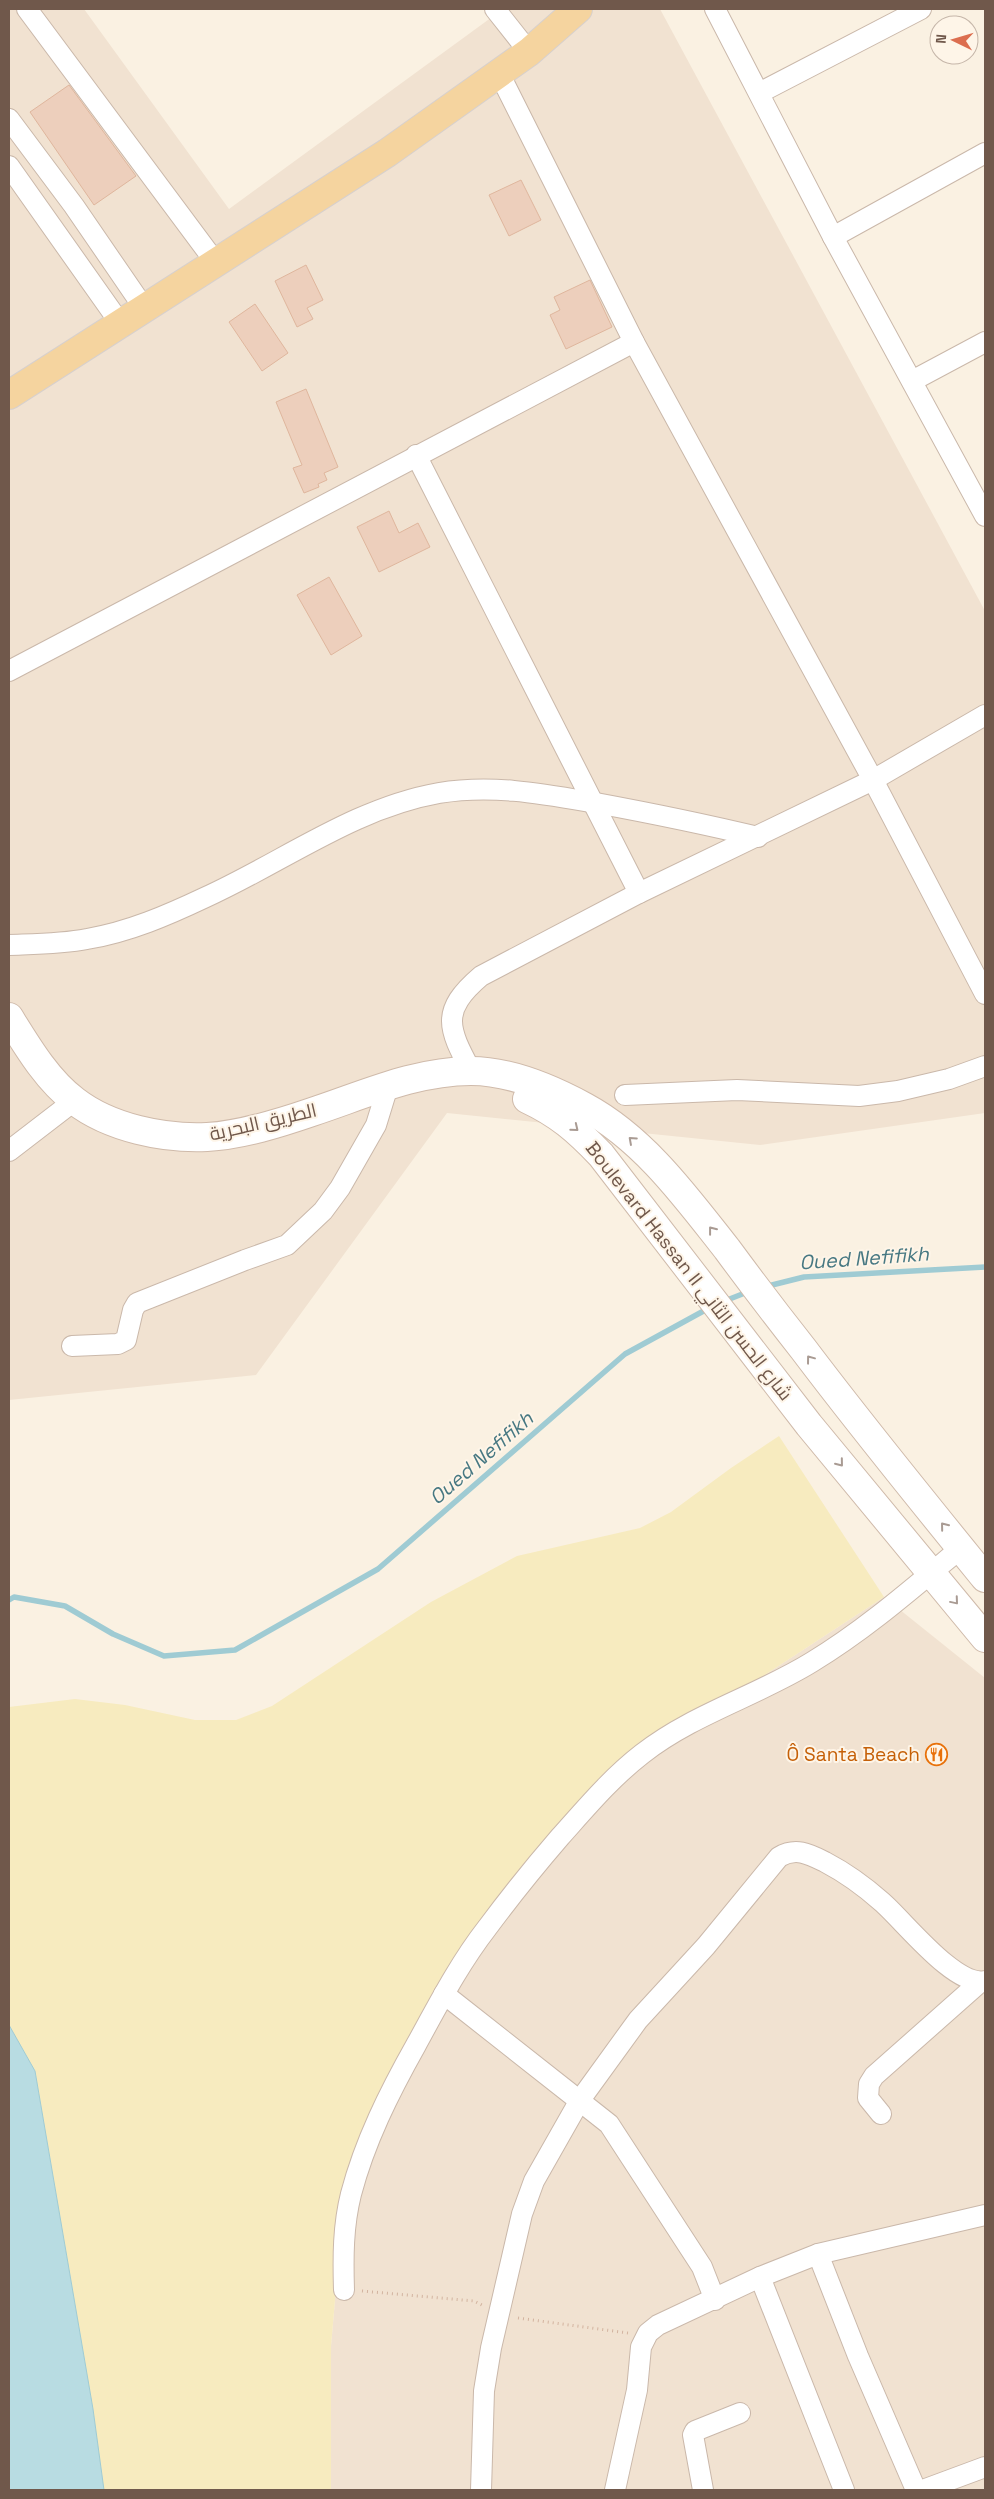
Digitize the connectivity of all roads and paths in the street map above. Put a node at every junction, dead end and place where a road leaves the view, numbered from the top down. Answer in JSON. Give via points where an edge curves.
{"nodes":[{"id":1,"x":27,"y":9,"type":"edge"},
{"id":2,"x":495,"y":9,"type":"edge"},
{"id":3,"x":578,"y":9,"type":"edge"},
{"id":4,"x":715,"y":9,"type":"edge"},
{"id":5,"x":922,"y":9,"type":"edge"},
{"id":6,"x":529,"y":52,"type":"junction"},
{"id":7,"x":498,"y":73,"type":"junction"},
{"id":8,"x":759,"y":93,"type":"junction"},
{"id":9,"x":9,"y":119,"type":"edge"},
{"id":10,"x":985,"y":153,"type":"edge"},
{"id":11,"x":10,"y":169,"type":"edge"},
{"id":12,"x":833,"y":237,"type":"junction"},
{"id":13,"x":216,"y":262,"type":"junction"},
{"id":14,"x":144,"y":308,"type":"junction"},
{"id":15,"x":120,"y":323,"type":"junction"},
{"id":16,"x":634,"y":342,"type":"junction"},
{"id":17,"x":985,"y":342,"type":"edge"},
{"id":18,"x":912,"y":381,"type":"junction"},
{"id":19,"x":9,"y":395,"type":"edge"},
{"id":20,"x":416,"y":456,"type":"junction"},
{"id":21,"x":985,"y":516,"type":"edge"},
{"id":22,"x":9,"y":671,"type":"edge"},
{"id":23,"x":985,"y":715,"type":"edge"},
{"id":24,"x":872,"y":780,"type":"junction"},
{"id":25,"x":592,"y":803,"type":"junction"},
{"id":26,"x":758,"y":836,"type":"junction"},
{"id":27,"x":639,"y":893,"type":"junction"},
{"id":28,"x":9,"y":945,"type":"edge"},
{"id":29,"x":985,"y":994,"type":"edge"},
{"id":30,"x":9,"y":1017,"type":"edge"},
{"id":31,"x":985,"y":1066,"type":"edge"},
{"id":32,"x":471,"y":1071,"type":"junction"},
{"id":33,"x":388,"y":1086,"type":"junction"},
{"id":34,"x":625,"y":1095,"type":"dead end"},
{"id":35,"x":74,"y":1101,"type":"junction"},
{"id":36,"x":9,"y":1151,"type":"edge"},
{"id":37,"x":72,"y":1346,"type":"dead end"},
{"id":38,"x":961,"y":1548,"type":"junction"},
{"id":39,"x":931,"y":1573,"type":"junction"},
{"id":40,"x":985,"y":1578,"type":"edge"},
{"id":41,"x":985,"y":1638,"type":"edge"},
{"id":42,"x":982,"y":1982,"type":"edge"},
{"id":43,"x":444,"y":1994,"type":"junction"},
{"id":44,"x":580,"y":2100,"type":"junction"},
{"id":45,"x":881,"y":2114,"type":"dead end"},
{"id":46,"x":985,"y":2215,"type":"edge"},
{"id":47,"x":818,"y":2254,"type":"junction"},
{"id":48,"x":760,"y":2277,"type":"junction"},
{"id":49,"x":344,"y":2290,"type":"dead end"},
{"id":50,"x":715,"y":2300,"type":"junction"},
{"id":51,"x":740,"y":2413,"type":"dead end"},
{"id":52,"x":985,"y":2467,"type":"edge"},
{"id":53,"x":481,"y":2490,"type":"edge"},
{"id":54,"x":615,"y":2490,"type":"edge"},
{"id":55,"x":703,"y":2490,"type":"edge"},
{"id":56,"x":844,"y":2490,"type":"edge"},
{"id":57,"x":916,"y":2490,"type":"edge"},
{"id":58,"x":923,"y":2490,"type":"edge"}],
"edges":[{"from":1,"to":13,"type":"street"},
{"from":2,"to":6,"type":"street"},
{"from":3,"to":6,"type":"main road"},
{"from":4,"to":8,"type":"street"},
{"from":5,"to":8,"type":"street"},
{"from":6,"to":7,"type":"main road"},
{"from":7,"to":13,"type":"main road","via":[[387,152]]},
{"from":7,"to":16,"type":"street"},
{"from":8,"to":12,"type":"street"},
{"from":9,"to":14,"type":"street"},
{"from":10,"to":12,"type":"street"},
{"from":11,"to":15,"type":"street"},
{"from":12,"to":18,"type":"street"},
{"from":13,"to":14,"type":"main road"},
{"from":14,"to":15,"type":"main road"},
{"from":15,"to":19,"type":"main road"},
{"from":16,"to":20,"type":"street"},
{"from":16,"to":24,"type":"street"},
{"from":17,"to":18,"type":"street"},
{"from":18,"to":21,"type":"street"},
{"from":20,"to":22,"type":"street"},
{"from":20,"to":25,"type":"street"},
{"from":23,"to":24,"type":"street"},
{"from":24,"to":26,"type":"street"},
{"from":24,"to":29,"type":"street"},
{"from":25,"to":26,"type":"street"},
{"from":25,"to":27,"type":"street"},
{"from":25,"to":28,"type":"street","via":[[488,788],[416,798],[349,824],[208,897],[134,927],[87,939]]},
{"from":26,"to":27,"type":"street"},
{"from":27,"to":32,"type":"street","via":[[481,976],[464,990],[454,1004],[452,1024],[457,1044]]},
{"from":30,"to":35,"type":"main road","name":"الطريق البحرية","via":[[39,1061]]},
{"from":31,"to":34,"type":"street","via":[[949,1079],[859,1096],[737,1090]]},
{"from":32,"to":33,"type":"main road","name":"الطريق البحرية","via":[[433,1074]]},
{"from":38,"to":32,"type":"main road","name":"Boulevard Hassan II شارع الحسن الثاني","one_way":true,"via":[[840,1398],[708,1224],[634,1141],[584,1106],[547,1090],[512,1078]]},
{"from":32,"to":39,"type":"main road","name":"Boulevard Hassan II شارع الحسن الثاني","one_way":true,"via":[[554,1112],[581,1133],[809,1425]]},
{"from":33,"to":35,"type":"main road","name":"الطريق البحرية","via":[[310,1113],[208,1137],[179,1136],[126,1126]]},
{"from":33,"to":37,"type":"street","via":[[376,1124],[340,1188],[323,1210],[287,1245],[137,1303],[126,1340],[118,1344]]},
{"from":35,"to":36,"type":"street"},
{"from":38,"to":39,"type":"street"},
{"from":38,"to":40,"type":"main road","name":"Boulevard Hassan II شارع الحسن الثاني"},
{"from":39,"to":41,"type":"main road","name":"Boulevard Hassan II شارع الحسن الثاني","one_way":true},
{"from":39,"to":43,"type":"street","via":[[868,1625],[812,1663],[695,1720],[624,1769],[544,1856],[486,1928]]},
{"from":42,"to":44,"type":"street","via":[[971,1981],[938,1958],[860,1883],[810,1855],[788,1852],[768,1868],[706,1946],[638,2020]]},
{"from":42,"to":45,"type":"street","via":[[874,2076],[869,2084],[868,2098]]},
{"from":43,"to":44,"type":"street"},
{"from":43,"to":49,"type":"street","via":[[381,2111],[363,2156],[343,2242]]},
{"from":44,"to":50,"type":"street","via":[[617,2134],[702,2267]]},
{"from":44,"to":53,"type":"street","via":[[534,2181],[522,2214],[484,2391]]},
{"from":46,"to":47,"type":"street"},
{"from":47,"to":48,"type":"street"},
{"from":47,"to":57,"type":"street"},
{"from":48,"to":50,"type":"street"},
{"from":48,"to":56,"type":"street"},
{"from":50,"to":54,"type":"street","via":[[648,2333],[641,2347],[634,2403]]},
{"from":51,"to":55,"type":"street","via":[[695,2431],[693,2435]]},
{"from":52,"to":58,"type":"street"}]}
